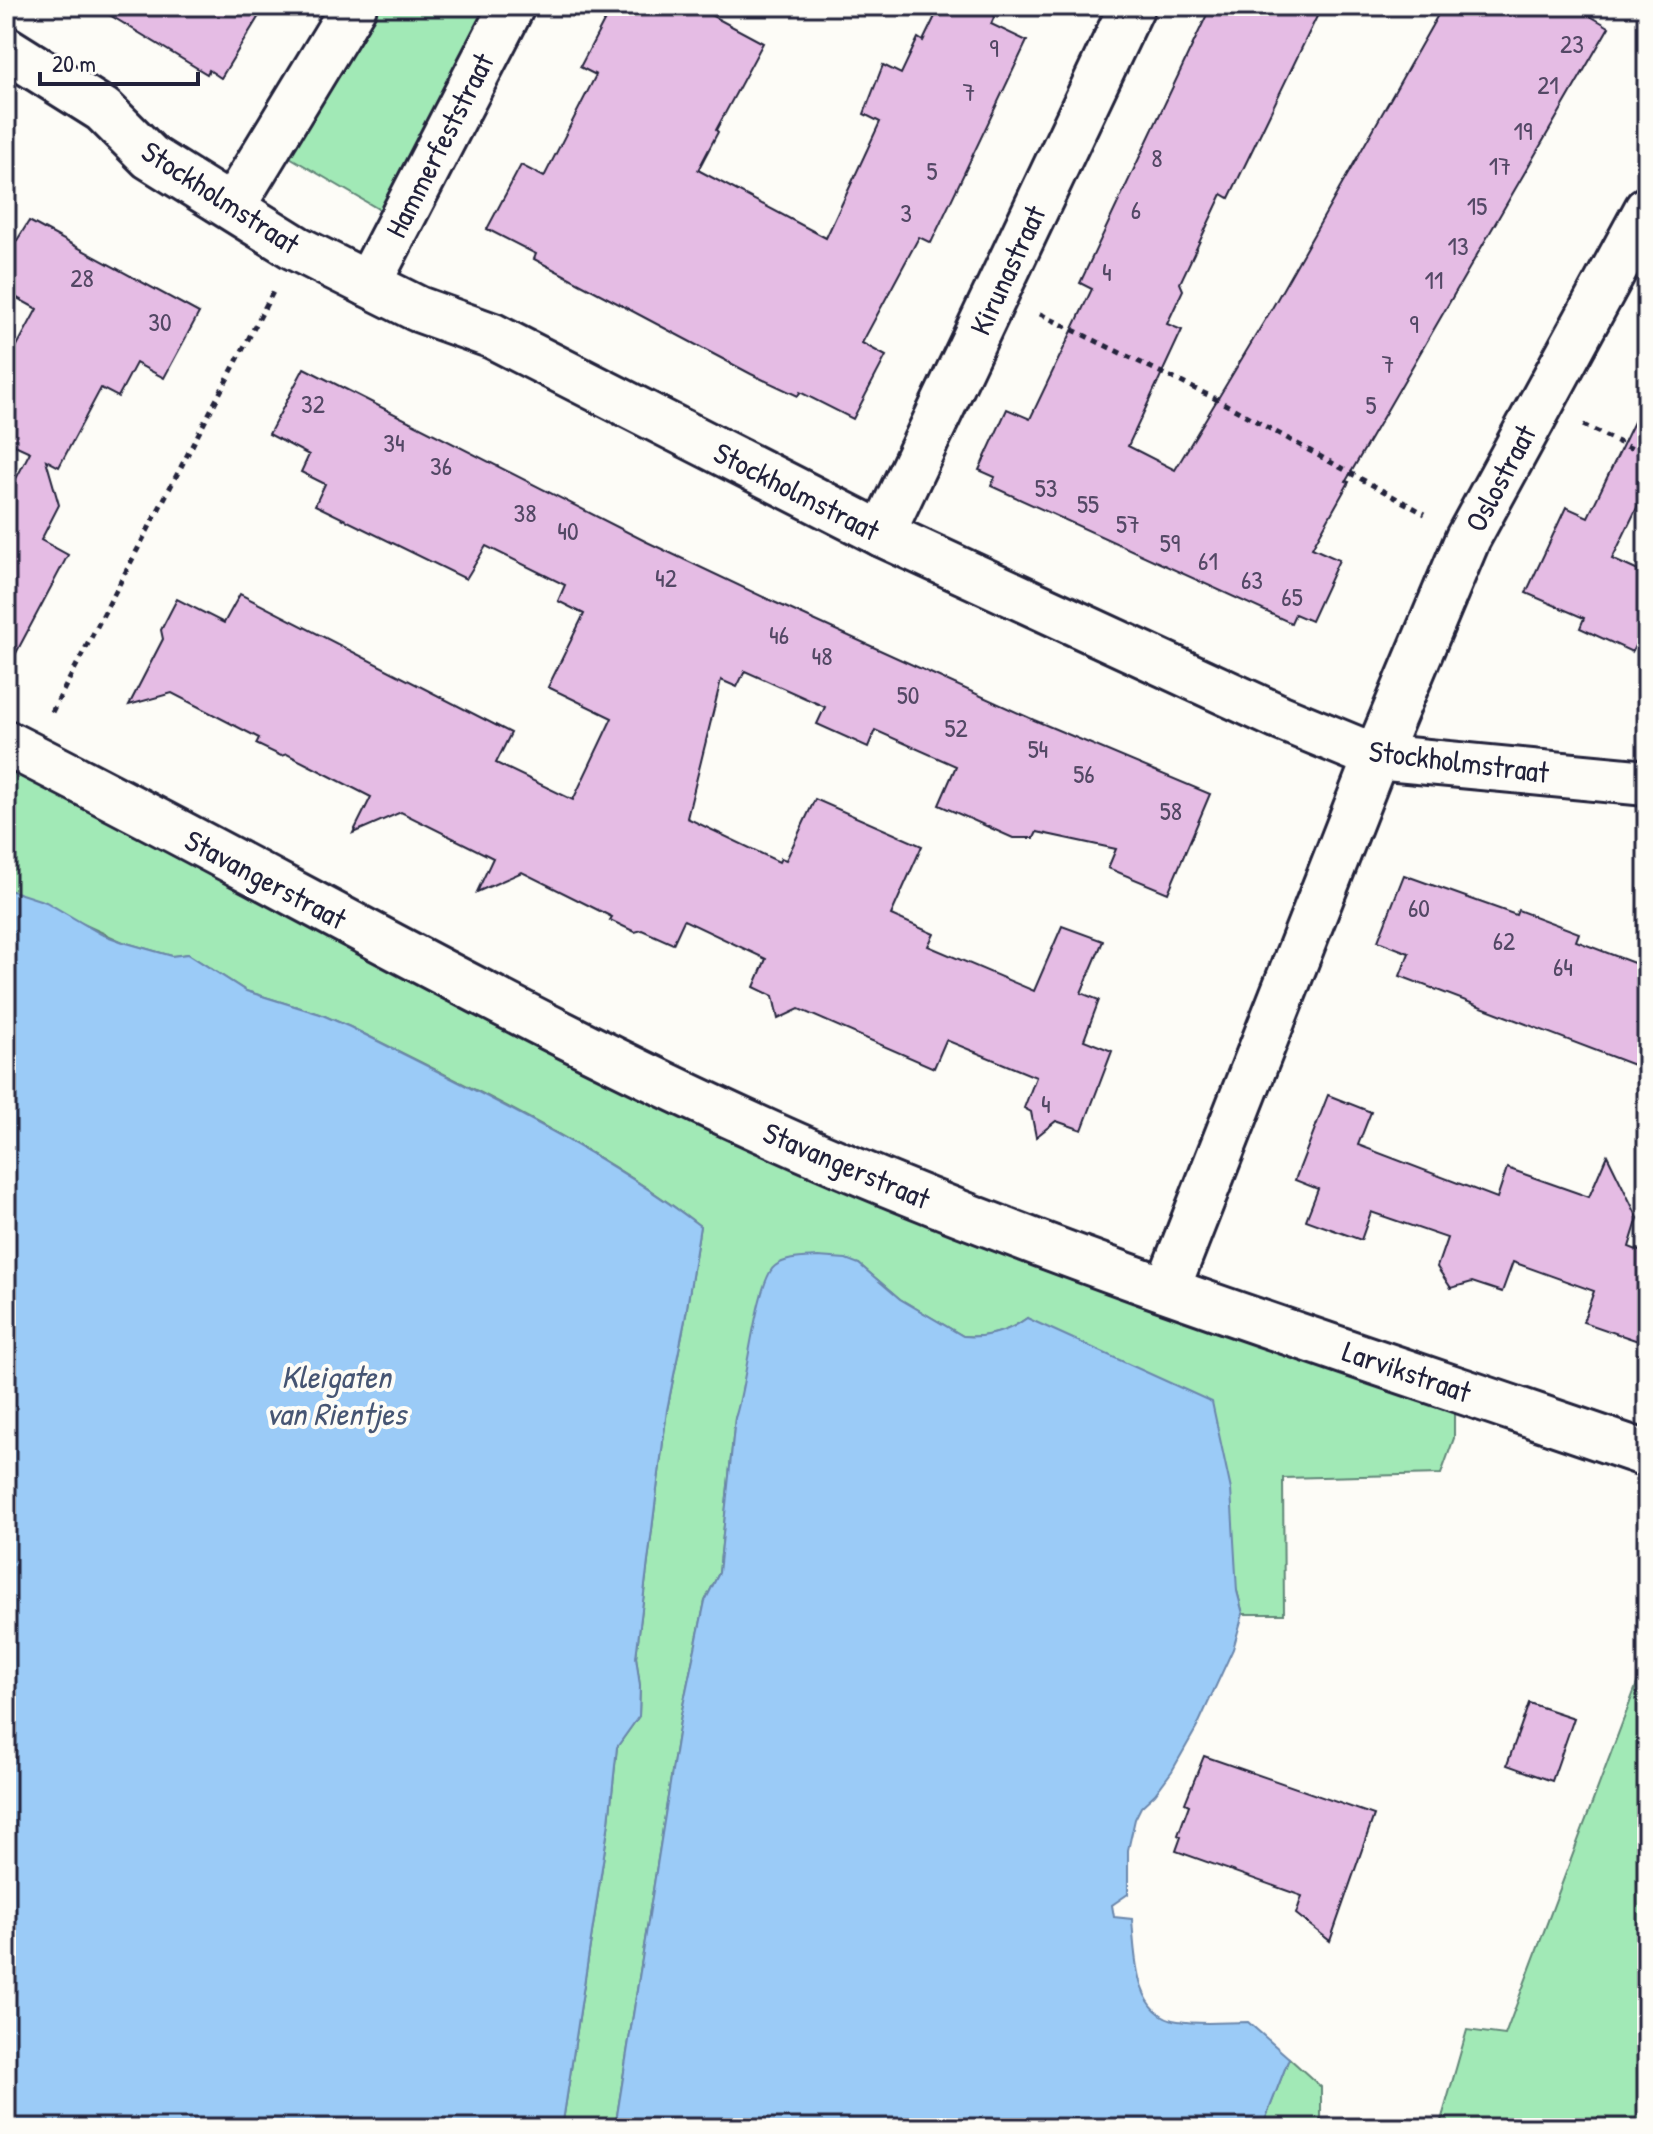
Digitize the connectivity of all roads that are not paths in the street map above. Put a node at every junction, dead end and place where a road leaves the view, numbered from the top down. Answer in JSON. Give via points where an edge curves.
{"nodes":[{"id":1,"x":354,"y":6,"type":"edge"},
{"id":2,"x":512,"y":6,"type":"edge"},
{"id":3,"x":1132,"y":6,"type":"edge"},
{"id":4,"x":6,"y":49,"type":"edge"},
{"id":5,"x":232,"y":207,"type":"junction"},
{"id":6,"x":1647,"y":209,"type":"edge"},
{"id":7,"x":368,"y":284,"type":"junction"},
{"id":8,"x":882,"y":534,"type":"junction"},
{"id":9,"x":18,"y":749,"type":"edge"},
{"id":10,"x":1376,"y":757,"type":"junction"},
{"id":11,"x":1647,"y":783,"type":"edge"},
{"id":12,"x":1167,"y":1289,"type":"junction"},
{"id":13,"x":1647,"y":1454,"type":"edge"}],
"edges":[{"from":1,"to":5,"type":"street"},
{"from":2,"to":7,"type":"street","name":"Hammerfeststraat"},
{"from":3,"to":8,"type":"street","name":"Kirunastraat"},
{"from":4,"to":5,"type":"street","name":"Stockholmstraat","via":[[103,110],[150,157]]},
{"from":5,"to":7,"type":"street","name":"Stockholmstraat","via":[[296,248]]},
{"from":6,"to":10,"type":"street","name":"Oslostraat","via":[[1468,538]]},
{"from":7,"to":8,"type":"street","name":"Stockholmstraat","via":[[493,336]]},
{"from":8,"to":10,"type":"street","name":"Stockholmstraat"},
{"from":9,"to":12,"type":"street","name":"Stavangerstraat","via":[[565,1037],[704,1103],[972,1218]]},
{"from":10,"to":11,"type":"street","name":"Stockholmstraat"},
{"from":10,"to":12,"type":"street"},
{"from":12,"to":13,"type":"street","name":"Larvikstraat"}]}
